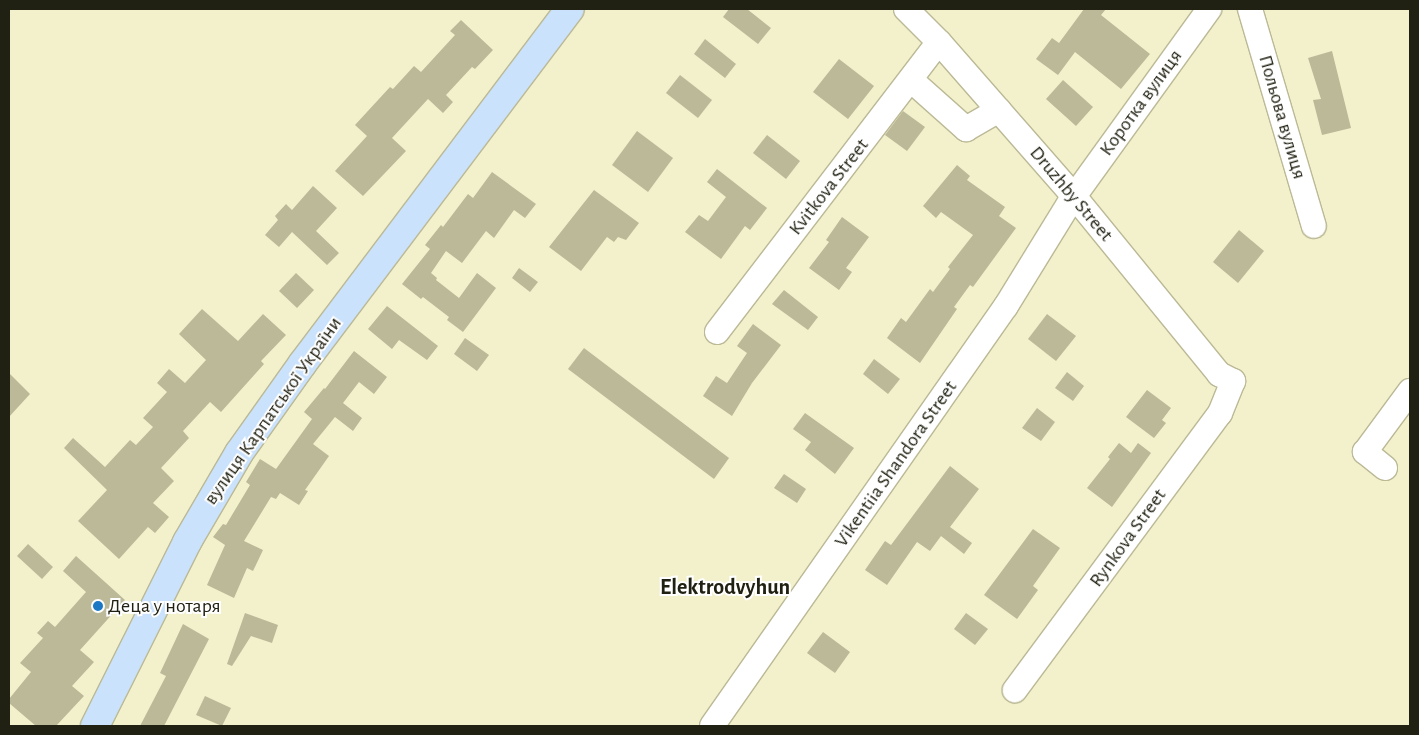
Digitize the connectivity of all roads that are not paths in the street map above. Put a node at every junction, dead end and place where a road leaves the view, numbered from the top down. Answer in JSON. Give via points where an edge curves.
{"nodes":[{"id":1,"x":570,"y":9,"type":"edge"},
{"id":2,"x":906,"y":9,"type":"edge"},
{"id":3,"x":1209,"y":9,"type":"edge"},
{"id":4,"x":1250,"y":9,"type":"edge"},
{"id":5,"x":932,"y":25,"type":"edge"},
{"id":6,"x":911,"y":80,"type":"junction"},
{"id":7,"x":999,"y":110,"type":"junction"},
{"id":8,"x":1074,"y":196,"type":"junction"},
{"id":9,"x":1314,"y":226,"type":"dead end"},
{"id":10,"x":717,"y":332,"type":"dead end"},
{"id":11,"x":1233,"y":381,"type":"joint"},
{"id":12,"x":1410,"y":391,"type":"edge"},
{"id":13,"x":1385,"y":468,"type":"dead end"},
{"id":14,"x":1015,"y":690,"type":"dead end"},
{"id":15,"x":96,"y":726,"type":"edge"},
{"id":16,"x":712,"y":726,"type":"edge"}],
"edges":[{"from":1,"to":15,"type":"main road","name":"вулиця Карпатської України","via":[[239,453],[187,542]]},
{"from":2,"to":5,"type":"street","name":"Druzhby Street"},
{"from":3,"to":8,"type":"street","name":"Коротка вулиця"},
{"from":4,"to":9,"type":"street","name":"Польова вулиця"},
{"from":5,"to":6,"type":"street","name":"Kvitkova Street"},
{"from":5,"to":7,"type":"street","name":"Druzhby Street"},
{"from":6,"to":7,"type":"street","via":[[966,129]]},
{"from":6,"to":10,"type":"street","name":"Kvitkova Street"},
{"from":7,"to":8,"type":"street","name":"Druzhby Street"},
{"from":8,"to":11,"type":"street","name":"Druzhby Street","via":[[1219,374]]},
{"from":8,"to":16,"type":"street","name":"Vikentiia Shandora Street","via":[[1006,306]]},
{"from":11,"to":14,"type":"street","name":"Rynkova Street","via":[[1220,413]]},
{"from":12,"to":13,"type":"street","via":[[1366,452]]}]}
